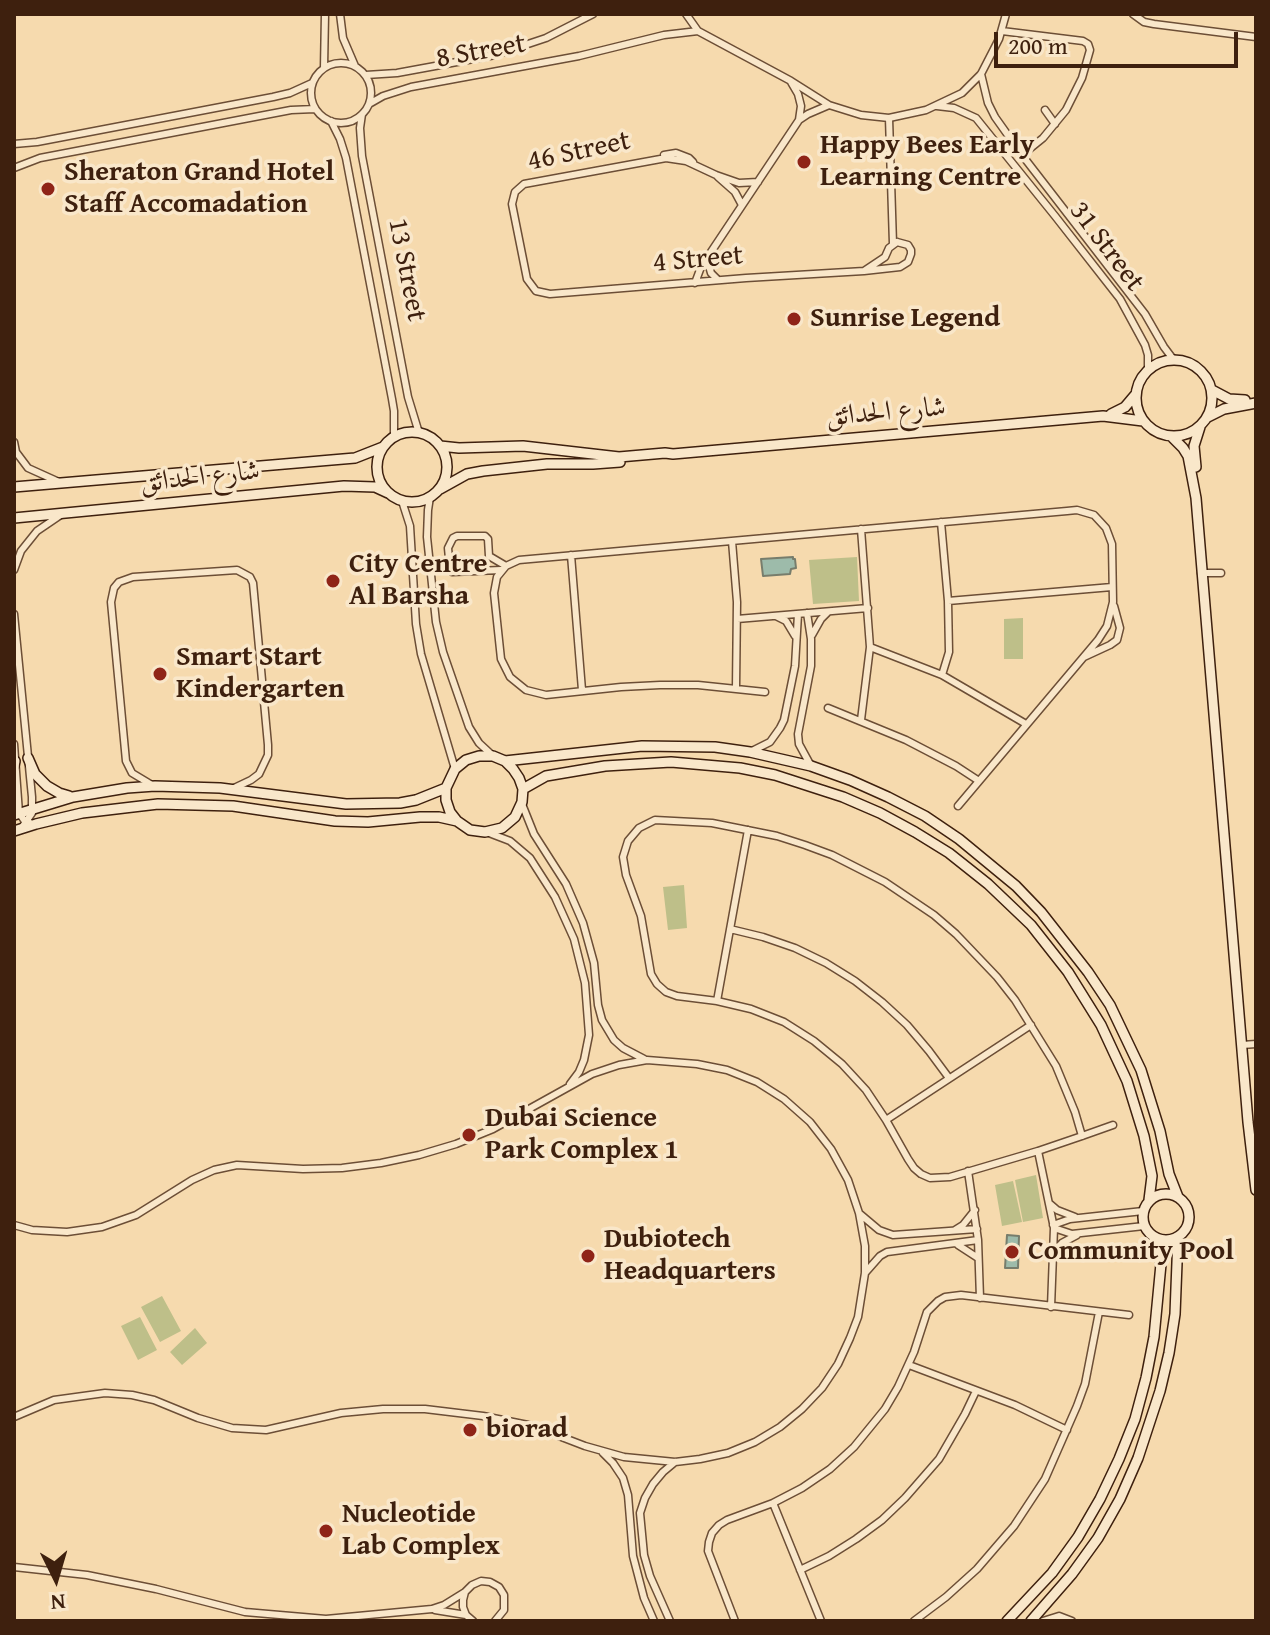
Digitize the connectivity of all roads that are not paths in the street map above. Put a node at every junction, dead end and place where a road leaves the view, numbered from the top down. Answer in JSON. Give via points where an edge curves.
{"nodes":[{"id":1,"x":325,"y":14,"type":"edge"},
{"id":2,"x":340,"y":14,"type":"edge"},
{"id":3,"x":593,"y":14,"type":"edge"},
{"id":4,"x":686,"y":14,"type":"edge"},
{"id":5,"x":1006,"y":14,"type":"edge"},
{"id":6,"x":1133,"y":14,"type":"edge"},
{"id":7,"x":698,"y":31,"type":"junction"},
{"id":8,"x":1002,"y":31,"type":"junction"},
{"id":9,"x":1256,"y":37,"type":"edge"},
{"id":10,"x":355,"y":66,"type":"junction"},
{"id":11,"x":324,"y":68,"type":"junction"},
{"id":12,"x":981,"y":74,"type":"junction"},
{"id":13,"x":366,"y":75,"type":"junction"},
{"id":14,"x":791,"y":81,"type":"junction"},
{"id":15,"x":312,"y":83,"type":"junction"},
{"id":16,"x":369,"y":104,"type":"junction"},
{"id":17,"x":829,"y":105,"type":"junction"},
{"id":18,"x":937,"y":106,"type":"junction"},
{"id":19,"x":315,"y":109,"type":"junction"},
{"id":20,"x":1045,"y":110,"type":"dead end"},
{"id":21,"x":362,"y":114,"type":"junction"},
{"id":22,"x":889,"y":118,"type":"junction"},
{"id":23,"x":799,"y":120,"type":"junction"},
{"id":24,"x":331,"y":121,"type":"junction"},
{"id":25,"x":1055,"y":124,"type":"junction"},
{"id":26,"x":14,"y":144,"type":"edge"},
{"id":27,"x":1022,"y":155,"type":"junction"},
{"id":28,"x":14,"y":168,"type":"edge"},
{"id":29,"x":716,"y":175,"type":"junction"},
{"id":30,"x":758,"y":182,"type":"junction"},
{"id":31,"x":742,"y":205,"type":"junction"},
{"id":32,"x":893,"y":244,"type":"junction"},
{"id":33,"x":707,"y":258,"type":"junction"},
{"id":34,"x":864,"y":271,"type":"junction"},
{"id":35,"x":718,"y":280,"type":"junction"},
{"id":36,"x":695,"y":283,"type":"junction"},
{"id":37,"x":536,"y":291,"type":"joint"},
{"id":38,"x":1173,"y":359,"type":"junction"},
{"id":39,"x":1148,"y":369,"type":"junction"},
{"id":40,"x":1212,"y":390,"type":"junction"},
{"id":41,"x":1136,"y":393,"type":"junction"},
{"id":42,"x":1256,"y":400,"type":"edge"},
{"id":43,"x":1103,"y":416,"type":"junction"},
{"id":44,"x":1208,"y":417,"type":"junction"},
{"id":45,"x":1143,"y":421,"type":"junction"},
{"id":46,"x":1200,"y":426,"type":"junction"},
{"id":47,"x":419,"y":433,"type":"junction"},
{"id":48,"x":1171,"y":436,"type":"junction"},
{"id":49,"x":394,"y":437,"type":"junction"},
{"id":50,"x":14,"y":442,"type":"edge"},
{"id":51,"x":440,"y":446,"type":"junction"},
{"id":52,"x":383,"y":447,"type":"junction"},
{"id":53,"x":673,"y":454,"type":"junction"},
{"id":54,"x":62,"y":483,"type":"junction"},
{"id":55,"x":14,"y":487,"type":"edge"},
{"id":56,"x":440,"y":489,"type":"junction"},
{"id":57,"x":388,"y":493,"type":"junction"},
{"id":58,"x":430,"y":497,"type":"junction"},
{"id":59,"x":1196,"y":498,"type":"junction"},
{"id":60,"x":402,"y":501,"type":"junction"},
{"id":61,"x":63,"y":514,"type":"junction"},
{"id":62,"x":14,"y":518,"type":"edge"},
{"id":63,"x":941,"y":522,"type":"junction"},
{"id":64,"x":861,"y":529,"type":"junction"},
{"id":65,"x":732,"y":541,"type":"junction"},
{"id":66,"x":571,"y":555,"type":"junction"},
{"id":67,"x":503,"y":568,"type":"junction"},
{"id":68,"x":14,"y":570,"type":"edge"},
{"id":69,"x":1201,"y":573,"type":"junction"},
{"id":70,"x":1221,"y":573,"type":"dead end"},
{"id":71,"x":1112,"y":587,"type":"junction"},
{"id":72,"x":948,"y":601,"type":"junction"},
{"id":73,"x":1113,"y":602,"type":"junction"},
{"id":74,"x":868,"y":608,"type":"junction"},
{"id":75,"x":828,"y":611,"type":"junction"},
{"id":76,"x":807,"y":613,"type":"junction"},
{"id":77,"x":14,"y":614,"type":"edge"},
{"id":78,"x":798,"y":614,"type":"junction"},
{"id":79,"x":776,"y":616,"type":"junction"},
{"id":80,"x":737,"y":619,"type":"junction"},
{"id":81,"x":811,"y":639,"type":"junction"},
{"id":82,"x":797,"y":641,"type":"junction"},
{"id":83,"x":870,"y":647,"type":"junction"},
{"id":84,"x":16,"y":653,"type":"edge"},
{"id":85,"x":811,"y":656,"type":"junction"},
{"id":86,"x":796,"y":657,"type":"junction"},
{"id":87,"x":1082,"y":658,"type":"junction"},
{"id":88,"x":942,"y":675,"type":"junction"},
{"id":89,"x":736,"y":688,"type":"junction"},
{"id":90,"x":582,"y":690,"type":"junction"},
{"id":91,"x":765,"y":692,"type":"dead end"},
{"id":92,"x":828,"y":708,"type":"dead end"},
{"id":93,"x":861,"y":720,"type":"junction"},
{"id":94,"x":1026,"y":724,"type":"junction"},
{"id":95,"x":14,"y":744,"type":"edge"},
{"id":96,"x":750,"y":752,"type":"junction"},
{"id":97,"x":493,"y":756,"type":"junction"},
{"id":98,"x":28,"y":758,"type":"junction"},
{"id":99,"x":505,"y":761,"type":"junction"},
{"id":100,"x":15,"y":764,"type":"edge"},
{"id":101,"x":811,"y":766,"type":"junction"},
{"id":102,"x":455,"y":769,"type":"junction"},
{"id":103,"x":979,"y":781,"type":"junction"},
{"id":104,"x":155,"y":786,"type":"junction"},
{"id":105,"x":446,"y":788,"type":"junction"},
{"id":106,"x":232,"y":789,"type":"junction"},
{"id":107,"x":523,"y":789,"type":"junction"},
{"id":108,"x":73,"y":797,"type":"junction"},
{"id":109,"x":522,"y":802,"type":"junction"},
{"id":110,"x":958,"y":806,"type":"dead end"},
{"id":111,"x":33,"y":808,"type":"junction"},
{"id":112,"x":16,"y":814,"type":"edge"},
{"id":113,"x":457,"y":821,"type":"junction"},
{"id":114,"x":24,"y":826,"type":"edge"},
{"id":115,"x":748,"y":830,"type":"junction"},
{"id":116,"x":485,"y":832,"type":"junction"},
{"id":117,"x":730,"y":929,"type":"junction"},
{"id":118,"x":717,"y":1001,"type":"junction"},
{"id":119,"x":1031,"y":1025,"type":"junction"},
{"id":120,"x":1256,"y":1044,"type":"edge"},
{"id":121,"x":1242,"y":1045,"type":"junction"},
{"id":122,"x":647,"y":1060,"type":"junction"},
{"id":123,"x":949,"y":1078,"type":"junction"},
{"id":124,"x":567,"y":1088,"type":"junction"},
{"id":125,"x":886,"y":1120,"type":"junction"},
{"id":126,"x":1113,"y":1125,"type":"dead end"},
{"id":127,"x":1082,"y":1136,"type":"junction"},
{"id":128,"x":1038,"y":1151,"type":"junction"},
{"id":129,"x":968,"y":1171,"type":"junction"},
{"id":130,"x":1256,"y":1190,"type":"edge"},
{"id":131,"x":1178,"y":1197,"type":"junction"},
{"id":132,"x":1149,"y":1200,"type":"junction"},
{"id":133,"x":1049,"y":1203,"type":"junction"},
{"id":134,"x":975,"y":1210,"type":"junction"},
{"id":135,"x":1143,"y":1211,"type":"junction"},
{"id":136,"x":859,"y":1213,"type":"junction"},
{"id":137,"x":1096,"y":1216,"type":"junction"},
{"id":138,"x":1078,"y":1218,"type":"junction"},
{"id":139,"x":14,"y":1225,"type":"edge"},
{"id":140,"x":1144,"y":1226,"type":"junction"},
{"id":141,"x":1054,"y":1227,"type":"junction"},
{"id":142,"x":977,"y":1229,"type":"junction"},
{"id":143,"x":955,"y":1230,"type":"junction"},
{"id":144,"x":936,"y":1231,"type":"junction"},
{"id":145,"x":1097,"y":1231,"type":"junction"},
{"id":146,"x":1081,"y":1233,"type":"junction"},
{"id":147,"x":1178,"y":1237,"type":"junction"},
{"id":148,"x":1157,"y":1238,"type":"junction"},
{"id":149,"x":978,"y":1240,"type":"junction"},
{"id":150,"x":954,"y":1244,"type":"junction"},
{"id":151,"x":937,"y":1245,"type":"junction"},
{"id":152,"x":1054,"y":1251,"type":"junction"},
{"id":153,"x":979,"y":1259,"type":"junction"},
{"id":154,"x":865,"y":1273,"type":"junction"},
{"id":155,"x":980,"y":1298,"type":"junction"},
{"id":156,"x":1051,"y":1307,"type":"junction"},
{"id":157,"x":1099,"y":1312,"type":"junction"},
{"id":158,"x":1129,"y":1315,"type":"dead end"},
{"id":159,"x":909,"y":1365,"type":"junction"},
{"id":160,"x":976,"y":1391,"type":"junction"},
{"id":161,"x":14,"y":1417,"type":"edge"},
{"id":162,"x":1067,"y":1430,"type":"junction"},
{"id":163,"x":600,"y":1451,"type":"junction"},
{"id":164,"x":675,"y":1462,"type":"junction"},
{"id":165,"x":773,"y":1503,"type":"junction"},
{"id":166,"x":14,"y":1567,"type":"edge"},
{"id":167,"x":800,"y":1570,"type":"junction"},
{"id":168,"x":465,"y":1592,"type":"junction"},
{"id":169,"x":432,"y":1609,"type":"junction"},
{"id":170,"x":466,"y":1615,"type":"junction"},
{"id":171,"x":341,"y":1619,"type":"edge"},
{"id":172,"x":326,"y":1620,"type":"edge"},
{"id":173,"x":473,"y":1621,"type":"edge"},
{"id":174,"x":495,"y":1621,"type":"edge"},
{"id":175,"x":654,"y":1621,"type":"edge"},
{"id":176,"x":670,"y":1621,"type":"edge"},
{"id":177,"x":735,"y":1621,"type":"edge"},
{"id":178,"x":821,"y":1621,"type":"edge"},
{"id":179,"x":914,"y":1621,"type":"edge"},
{"id":180,"x":1007,"y":1621,"type":"edge"},
{"id":181,"x":1031,"y":1621,"type":"edge"},
{"id":182,"x":1043,"y":1621,"type":"edge"},
{"id":183,"x":1072,"y":1621,"type":"edge"}],
"edges":[{"from":1,"to":11,"type":"street"},
{"from":2,"to":10,"type":"street"},
{"from":3,"to":13,"type":"street","name":"8 Street","via":[[546,38],[495,55]]},
{"from":4,"to":7,"type":"street"},
{"from":5,"to":8,"type":"street"},
{"from":6,"to":9,"type":"street","via":[[1154,24]]},
{"from":7,"to":14,"type":"street"},
{"from":7,"to":16,"type":"street","name":"8 Street","via":[[411,87]]},
{"from":8,"to":12,"type":"street"},
{"from":8,"to":25,"type":"street","via":[[1083,41],[1089,47],[1077,89]]},
{"from":10,"to":11,"type":"street","via":[[339,62]]},
{"from":10,"to":13,"type":"street"},
{"from":11,"to":15,"type":"street"},
{"from":12,"to":18,"type":"street","via":[[962,93]]},
{"from":12,"to":27,"type":"street","name":"31 Street","via":[[995,117]]},
{"from":13,"to":16,"type":"street"},
{"from":14,"to":17,"type":"street"},
{"from":14,"to":23,"type":"street","via":[[801,106]]},
{"from":15,"to":19,"type":"street"},
{"from":15,"to":26,"type":"street","via":[[273,97]]},
{"from":16,"to":21,"type":"street"},
{"from":17,"to":22,"type":"street"},
{"from":17,"to":23,"type":"street"},
{"from":18,"to":22,"type":"street"},
{"from":18,"to":39,"type":"street","name":"31 Street","via":[[976,118],[1037,194],[1120,299],[1145,345]]},
{"from":19,"to":24,"type":"street"},
{"from":19,"to":28,"type":"street","via":[[40,158]]},
{"from":20,"to":25,"type":"street"},
{"from":21,"to":24,"type":"street","via":[[348,122]]},
{"from":21,"to":47,"type":"street","name":"13 Street","via":[[362,156]]},
{"from":22,"to":32,"type":"street"},
{"from":23,"to":30,"type":"street"},
{"from":24,"to":49,"type":"street","name":"13 Street","via":[[346,158],[392,399]]},
{"from":25,"to":27,"type":"street"},
{"from":27,"to":38,"type":"street","name":"31 Street"},
{"from":29,"to":30,"type":"street","name":"46 Street","via":[[739,183]]},
{"from":29,"to":31,"type":"street","name":"46 Street"},
{"from":29,"to":37,"type":"street","name":"46 Street","via":[[676,153],[524,184],[512,204],[527,279]]},
{"from":30,"to":31,"type":"street"},
{"from":31,"to":33,"type":"street"},
{"from":32,"to":34,"type":"street","via":[[885,257]]},
{"from":32,"to":34,"type":"street","name":"4 Street","via":[[908,245],[908,262]]},
{"from":33,"to":35,"type":"street"},
{"from":33,"to":36,"type":"street"},
{"from":34,"to":35,"type":"street","name":"4 Street"},
{"from":35,"to":36,"type":"street","name":"4 Street"},
{"from":36,"to":37,"type":"street","name":"4 Street"},
{"from":38,"to":39,"type":"street"},
{"from":38,"to":40,"type":"street","via":[[1201,370]]},
{"from":39,"to":41,"type":"street"},
{"from":40,"to":42,"type":"street","via":[[1236,400]]},
{"from":40,"to":44,"type":"street"},
{"from":41,"to":43,"type":"street","via":[[1125,407]]},
{"from":41,"to":45,"type":"street"},
{"from":42,"to":44,"type":"street"},
{"from":43,"to":45,"type":"street","name":"شارع الحدائق"},
{"from":43,"to":53,"type":"street","name":"شارع الحدائق"},
{"from":44,"to":46,"type":"street"},
{"from":45,"to":48,"type":"street"},
{"from":46,"to":48,"type":"street"},
{"from":46,"to":59,"type":"street","via":[[1194,446]]},
{"from":47,"to":49,"type":"street"},
{"from":47,"to":51,"type":"street"},
{"from":48,"to":59,"type":"street","via":[[1188,456]]},
{"from":49,"to":52,"type":"street"},
{"from":50,"to":54,"type":"street","via":[[28,468]]},
{"from":51,"to":53,"type":"street","name":"شارع الحدائق","via":[[523,446],[607,457]]},
{"from":51,"to":56,"type":"street","via":[[447,468]]},
{"from":52,"to":54,"type":"street","name":"شارع الحدائق","via":[[355,458]]},
{"from":52,"to":57,"type":"street","via":[[377,472]]},
{"from":53,"to":56,"type":"street","name":"شارع الحدائق","via":[[483,471]]},
{"from":54,"to":55,"type":"street","name":"شارع الحدائق"},
{"from":56,"to":58,"type":"street"},
{"from":57,"to":60,"type":"street"},
{"from":57,"to":61,"type":"street","name":"شارع الحدائق","via":[[344,486]]},
{"from":58,"to":60,"type":"street"},
{"from":58,"to":97,"type":"street","via":[[427,537],[443,652],[469,727]]},
{"from":59,"to":69,"type":"street"},
{"from":60,"to":102,"type":"street","via":[[412,539],[421,654]]},
{"from":61,"to":62,"type":"street","name":"شارع الحدائق"},
{"from":61,"to":68,"type":"street","via":[[37,531]]},
{"from":63,"to":64,"type":"street"},
{"from":63,"to":71,"type":"street","via":[[1085,512],[1101,521],[1110,536]]},
{"from":63,"to":72,"type":"street"},
{"from":64,"to":65,"type":"street"},
{"from":64,"to":74,"type":"street"},
{"from":65,"to":66,"type":"street"},
{"from":65,"to":80,"type":"street"},
{"from":66,"to":67,"type":"street","via":[[519,560]]},
{"from":66,"to":90,"type":"street"},
{"from":67,"to":67,"type":"street","via":[[491,558],[485,536],[457,536],[448,548],[452,572]]},
{"from":67,"to":90,"type":"street","via":[[494,585],[499,649],[510,677],[536,693]]},
{"from":69,"to":70,"type":"street"},
{"from":69,"to":121,"type":"street"},
{"from":71,"to":72,"type":"street"},
{"from":71,"to":73,"type":"street"},
{"from":72,"to":88,"type":"street","via":[[949,652]]},
{"from":73,"to":87,"type":"street","via":[[1107,626]]},
{"from":73,"to":87,"type":"street","via":[[1120,628],[1117,640]]},
{"from":74,"to":75,"type":"street"},
{"from":74,"to":83,"type":"street"},
{"from":75,"to":76,"type":"street"},
{"from":75,"to":81,"type":"street"},
{"from":76,"to":78,"type":"street"},
{"from":76,"to":81,"type":"street"},
{"from":77,"to":84,"type":"street"},
{"from":78,"to":79,"type":"street"},
{"from":78,"to":82,"type":"street"},
{"from":79,"to":80,"type":"street"},
{"from":79,"to":82,"type":"street","via":[[786,621]]},
{"from":80,"to":89,"type":"street"},
{"from":81,"to":85,"type":"street"},
{"from":82,"to":86,"type":"street"},
{"from":83,"to":88,"type":"street"},
{"from":83,"to":93,"type":"street"},
{"from":84,"to":98,"type":"street"},
{"from":85,"to":86,"type":"street"},
{"from":85,"to":101,"type":"street","via":[[798,734]]},
{"from":86,"to":96,"type":"street","via":[[780,728],[770,742]]},
{"from":87,"to":94,"type":"street"},
{"from":88,"to":94,"type":"street"},
{"from":89,"to":90,"type":"street"},
{"from":89,"to":91,"type":"street"},
{"from":92,"to":93,"type":"street"},
{"from":93,"to":103,"type":"street"},
{"from":94,"to":103,"type":"street"},
{"from":95,"to":100,"type":"street"},
{"from":96,"to":99,"type":"street","via":[[642,746]]},
{"from":96,"to":101,"type":"street"},
{"from":97,"to":99,"type":"street"},
{"from":97,"to":102,"type":"street","via":[[466,760]]},
{"from":98,"to":108,"type":"street","via":[[47,786]]},
{"from":98,"to":111,"type":"street"},
{"from":99,"to":107,"type":"street"},
{"from":100,"to":112,"type":"street"},
{"from":101,"to":131,"type":"street","via":[[925,816],[990,863],[1041,912],[1088,972],[1128,1040]]},
{"from":102,"to":105,"type":"street"},
{"from":103,"to":110,"type":"street"},
{"from":104,"to":106,"type":"street"},
{"from":104,"to":106,"type":"street","via":[[132,773],[126,761],[112,595],[126,578],[237,570],[253,583],[268,745],[259,774]]},
{"from":104,"to":108,"type":"street"},
{"from":105,"to":106,"type":"street","via":[[416,800],[373,805]]},
{"from":105,"to":113,"type":"street"},
{"from":107,"to":109,"type":"street"},
{"from":107,"to":132,"type":"street","via":[[546,776],[605,766],[671,762],[740,768],[843,797],[949,853],[1031,925],[1101,1025],[1127,1081],[1144,1136],[1152,1176]]},
{"from":108,"to":111,"type":"street"},
{"from":109,"to":116,"type":"street","via":[[502,828]]},
{"from":109,"to":122,"type":"street","via":[[583,923],[602,1020],[623,1048]]},
{"from":111,"to":112,"type":"street"},
{"from":111,"to":114,"type":"street"},
{"from":112,"to":114,"type":"street"},
{"from":113,"to":114,"type":"street","via":[[335,821],[233,806],[158,804]]},
{"from":113,"to":116,"type":"street"},
{"from":115,"to":117,"type":"street"},
{"from":115,"to":118,"type":"street","via":[[655,820],[639,828],[623,857],[657,984],[677,996]]},
{"from":115,"to":119,"type":"street","via":[[832,855],[911,899],[978,955]]},
{"from":116,"to":124,"type":"street","via":[[510,841],[530,858],[574,939],[585,983],[589,1035],[584,1060]]},
{"from":117,"to":118,"type":"street"},
{"from":117,"to":123,"type":"street","via":[[795,948],[855,981],[907,1025]]},
{"from":118,"to":125,"type":"street","via":[[784,1022],[814,1041],[866,1090]]},
{"from":119,"to":123,"type":"street"},
{"from":119,"to":127,"type":"street","via":[[1066,1088]]},
{"from":120,"to":121,"type":"street"},
{"from":121,"to":130,"type":"street"},
{"from":122,"to":124,"type":"street","via":[[592,1074]]},
{"from":122,"to":136,"type":"street","via":[[727,1070],[784,1099],[831,1149]]},
{"from":123,"to":125,"type":"street"},
{"from":124,"to":139,"type":"street","via":[[493,1129],[419,1155],[342,1168],[237,1165],[192,1180],[136,1215],[102,1227],[67,1232]]},
{"from":125,"to":129,"type":"street","via":[[921,1174],[940,1179]]},
{"from":126,"to":127,"type":"street"},
{"from":127,"to":128,"type":"street"},
{"from":128,"to":129,"type":"street"},
{"from":128,"to":133,"type":"street"},
{"from":129,"to":134,"type":"street"},
{"from":131,"to":132,"type":"street","via":[[1166,1193]]},
{"from":131,"to":147,"type":"street","via":[[1190,1217]]},
{"from":132,"to":135,"type":"street"},
{"from":133,"to":138,"type":"street"},
{"from":133,"to":141,"type":"street"},
{"from":134,"to":142,"type":"street"},
{"from":134,"to":143,"type":"street"},
{"from":135,"to":137,"type":"street"},
{"from":135,"to":140,"type":"street"},
{"from":136,"to":144,"type":"street","via":[[893,1235]]},
{"from":136,"to":154,"type":"street"},
{"from":137,"to":138,"type":"street"},
{"from":137,"to":145,"type":"street"},
{"from":138,"to":141,"type":"street"},
{"from":140,"to":145,"type":"street"},
{"from":140,"to":148,"type":"street"},
{"from":141,"to":146,"type":"street"},
{"from":141,"to":152,"type":"street"},
{"from":142,"to":143,"type":"street"},
{"from":142,"to":149,"type":"street"},
{"from":143,"to":144,"type":"street"},
{"from":144,"to":151,"type":"street"},
{"from":145,"to":146,"type":"street"},
{"from":146,"to":152,"type":"street"},
{"from":147,"to":148,"type":"street"},
{"from":147,"to":181,"type":"street","via":[[1169,1353],[1138,1458],[1098,1538]]},
{"from":148,"to":180,"type":"street","via":[[1161,1264],[1154,1337],[1135,1419],[1078,1537]]},
{"from":149,"to":150,"type":"street"},
{"from":149,"to":153,"type":"street"},
{"from":150,"to":151,"type":"street"},
{"from":150,"to":153,"type":"street"},
{"from":151,"to":154,"type":"street","via":[[887,1252]]},
{"from":152,"to":156,"type":"street"},
{"from":153,"to":155,"type":"street"},
{"from":154,"to":164,"type":"street","via":[[860,1306],[838,1364],[802,1409],[755,1442],[728,1453]]},
{"from":155,"to":156,"type":"street"},
{"from":155,"to":159,"type":"street","via":[[953,1295],[932,1306]]},
{"from":156,"to":157,"type":"street"},
{"from":157,"to":158,"type":"street"},
{"from":157,"to":162,"type":"street","via":[[1085,1384]]},
{"from":159,"to":160,"type":"street"},
{"from":159,"to":165,"type":"street","via":[[885,1409],[854,1447],[830,1469]]},
{"from":160,"to":162,"type":"street"},
{"from":160,"to":167,"type":"street","via":[[939,1459],[905,1498],[856,1539]]},
{"from":161,"to":163,"type":"street","via":[[54,1400],[105,1393],[154,1400],[232,1428],[266,1430],[341,1413],[425,1409],[533,1426]]},
{"from":162,"to":179,"type":"street","via":[[1045,1479],[1014,1526],[977,1569]]},
{"from":163,"to":164,"type":"street"},
{"from":163,"to":175,"type":"street","via":[[626,1486],[635,1567]]},
{"from":164,"to":176,"type":"street","via":[[653,1484],[640,1513],[644,1555]]},
{"from":165,"to":167,"type":"street"},
{"from":165,"to":177,"type":"street","via":[[727,1520],[709,1542],[711,1561]]},
{"from":166,"to":172,"type":"street","via":[[132,1583],[245,1612]]},
{"from":167,"to":178,"type":"street"},
{"from":168,"to":169,"type":"street"},
{"from":168,"to":170,"type":"street"},
{"from":168,"to":174,"type":"street","via":[[481,1581],[499,1587],[505,1603]]},
{"from":169,"to":170,"type":"street"},
{"from":169,"to":171,"type":"street"},
{"from":170,"to":173,"type":"street"},
{"from":171,"to":172,"type":"street"},
{"from":182,"to":183,"type":"street","via":[[1059,1616]]}]}
